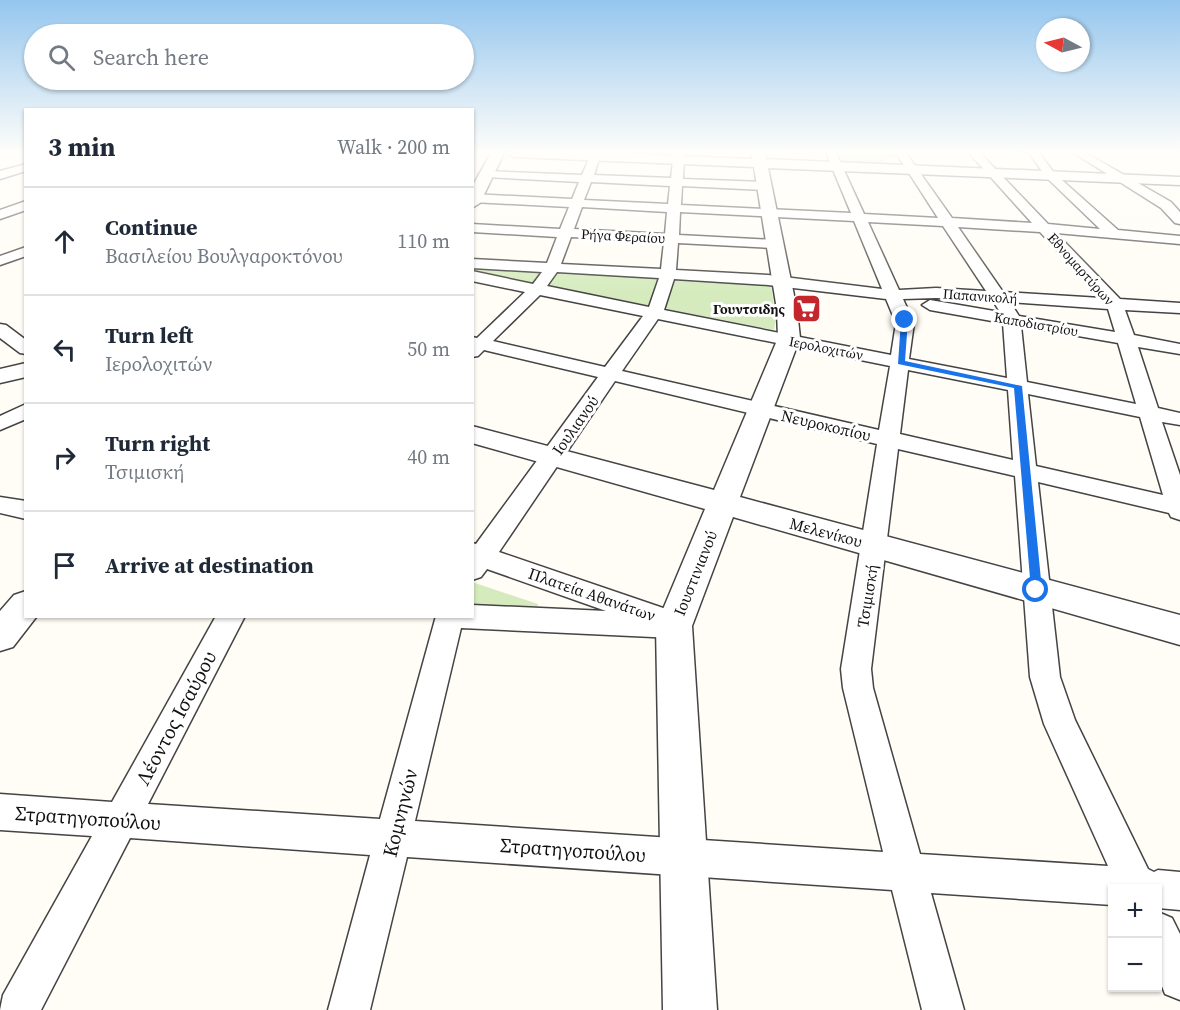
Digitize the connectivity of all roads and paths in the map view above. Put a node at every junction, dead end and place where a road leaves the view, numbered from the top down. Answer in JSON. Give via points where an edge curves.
{"nodes":[{"id":1,"x":6,"y":200,"type":"dead end"},
{"id":2,"x":478,"y":200,"type":"edge"},
{"id":3,"x":578,"y":200,"type":"edge"},
{"id":4,"x":675,"y":200,"type":"edge"},
{"id":5,"x":719,"y":200,"type":"edge"},
{"id":6,"x":749,"y":200,"type":"edge"},
{"id":7,"x":766,"y":200,"type":"edge"},
{"id":8,"x":795,"y":200,"type":"edge"},
{"id":9,"x":852,"y":200,"type":"edge"},
{"id":10,"x":933,"y":200,"type":"edge"},
{"id":11,"x":1017,"y":200,"type":"edge"},
{"id":12,"x":1077,"y":200,"type":"edge"},
{"id":13,"x":1156,"y":200,"type":"edge"},
{"id":14,"x":24,"y":203,"type":"edge"},
{"id":15,"x":577,"y":203,"type":"junction"},
{"id":16,"x":24,"y":204,"type":"edge"},
{"id":17,"x":674,"y":208,"type":"junction"},
{"id":18,"x":1178,"y":214,"type":"edge"},
{"id":19,"x":0,"y":215,"type":"edge"},
{"id":20,"x":860,"y":218,"type":"junction"},
{"id":21,"x":948,"y":222,"type":"junction"},
{"id":22,"x":474,"y":228,"type":"edge"},
{"id":23,"x":1043,"y":228,"type":"junction"},
{"id":24,"x":566,"y":233,"type":"junction"},
{"id":25,"x":1113,"y":233,"type":"junction"},
{"id":26,"x":672,"y":239,"type":"junction"},
{"id":27,"x":1180,"y":240,"type":"edge"},
{"id":28,"x":0,"y":249,"type":"edge"},
{"id":29,"x":23,"y":253,"type":"edge"},
{"id":30,"x":0,"y":261,"type":"edge"},
{"id":31,"x":474,"y":263,"type":"edge"},
{"id":32,"x":552,"y":268,"type":"junction"},
{"id":33,"x":668,"y":274,"type":"junction"},
{"id":34,"x":474,"y":276,"type":"edge"},
{"id":35,"x":781,"y":281,"type":"junction"},
{"id":36,"x":537,"y":289,"type":"junction"},
{"id":37,"x":893,"y":295,"type":"junction"},
{"id":38,"x":999,"y":297,"type":"junction"},
{"id":39,"x":1114,"y":304,"type":"junction"},
{"id":40,"x":1180,"y":308,"type":"edge"},
{"id":41,"x":654,"y":313,"type":"junction"},
{"id":42,"x":1012,"y":320,"type":"junction"},
{"id":43,"x":0,"y":329,"type":"edge"},
{"id":44,"x":788,"y":340,"type":"junction"},
{"id":45,"x":1127,"y":340,"type":"junction"},
{"id":46,"x":475,"y":346,"type":"edge"},
{"id":47,"x":24,"y":347,"type":"edge"},
{"id":48,"x":1180,"y":349,"type":"edge"},
{"id":49,"x":901,"y":363,"type":"junction"},
{"id":50,"x":24,"y":370,"type":"edge"},
{"id":51,"x":611,"y":374,"type":"junction"},
{"id":52,"x":0,"y":376,"type":"edge"},
{"id":53,"x":1018,"y":386,"type":"junction"},
{"id":54,"x":760,"y":409,"type":"junction"},
{"id":55,"x":24,"y":411,"type":"edge"},
{"id":56,"x":1149,"y":413,"type":"junction"},
{"id":57,"x":1180,"y":419,"type":"edge"},
{"id":58,"x":0,"y":424,"type":"edge"},
{"id":59,"x":474,"y":435,"type":"edge"},
{"id":60,"x":889,"y":439,"type":"junction"},
{"id":61,"x":553,"y":457,"type":"junction"},
{"id":62,"x":1026,"y":471,"type":"junction"},
{"id":63,"x":723,"y":503,"type":"junction"},
{"id":64,"x":0,"y":506,"type":"edge"},
{"id":65,"x":1180,"y":508,"type":"edge"},
{"id":66,"x":24,"y":510,"type":"edge"},
{"id":67,"x":875,"y":545,"type":"junction"},
{"id":68,"x":476,"y":560,"type":"edge"},
{"id":69,"x":1036,"y":590,"type":"junction"},
{"id":70,"x":24,"y":607,"type":"edge"},
{"id":71,"x":474,"y":617,"type":"edge"},
{"id":72,"x":230,"y":618,"type":"edge"},
{"id":73,"x":449,"y":618,"type":"edge"},
{"id":74,"x":674,"y":626,"type":"junction"},
{"id":75,"x":1180,"y":630,"type":"edge"},
{"id":76,"x":0,"y":636,"type":"edge"},
{"id":77,"x":0,"y":812,"type":"edge"},
{"id":78,"x":121,"y":820,"type":"junction"},
{"id":79,"x":393,"y":838,"type":"junction"},
{"id":80,"x":684,"y":858,"type":"junction"},
{"id":81,"x":907,"y":873,"type":"junction"},
{"id":82,"x":1135,"y":884,"type":"edge"},
{"id":83,"x":1108,"y":886,"type":"edge"},
{"id":84,"x":1162,"y":889,"type":"edge"},
{"id":85,"x":1180,"y":891,"type":"edge"},
{"id":86,"x":1161,"y":938,"type":"edge"},
{"id":87,"x":1180,"y":979,"type":"edge"},
{"id":88,"x":18,"y":1010,"type":"edge"},
{"id":89,"x":349,"y":1010,"type":"edge"},
{"id":90,"x":690,"y":1010,"type":"edge"},
{"id":91,"x":943,"y":1010,"type":"edge"}],
"edges":[{"from":1,"to":14,"type":"street"},
{"from":2,"to":15,"type":"street"},
{"from":3,"to":15,"type":"street"},
{"from":4,"to":17,"type":"street","name":"Ιουλιανού"},
{"from":5,"to":17,"type":"street"},
{"from":6,"to":26,"type":"street","name":"Ρήγα Φεραίου"},
{"from":7,"to":35,"type":"street","name":"Ιουστινιανού"},
{"from":8,"to":20,"type":"street"},
{"from":9,"to":20,"type":"street","name":"Τσιμισκή"},
{"from":10,"to":21,"type":"street"},
{"from":11,"to":23,"type":"street","name":"Εθνομαρτύρων"},
{"from":12,"to":25,"type":"street"},
{"from":13,"to":18,"type":"street"},
{"from":15,"to":17,"type":"street"},
{"from":15,"to":24,"type":"street"},
{"from":16,"to":19,"type":"street"},
{"from":17,"to":26,"type":"street","name":"Ιουλιανού"},
{"from":20,"to":21,"type":"street"},
{"from":20,"to":37,"type":"street","name":"Τσιμισκή"},
{"from":21,"to":23,"type":"street"},
{"from":21,"to":38,"type":"street"},
{"from":22,"to":24,"type":"street","name":"Ρήγα Φεραίου"},
{"from":23,"to":25,"type":"street"},
{"from":23,"to":39,"type":"street","name":"Εθνομαρτύρων"},
{"from":24,"to":26,"type":"street","name":"Ρήγα Φεραίου"},
{"from":24,"to":32,"type":"street"},
{"from":25,"to":27,"type":"street"},
{"from":26,"to":33,"type":"street","name":"Ιουλιανού"},
{"from":28,"to":29,"type":"street"},
{"from":29,"to":30,"type":"street"},
{"from":31,"to":32,"type":"street"},
{"from":32,"to":33,"type":"street"},
{"from":32,"to":36,"type":"street"},
{"from":33,"to":35,"type":"street"},
{"from":33,"to":41,"type":"street","name":"Ιουλιανού"},
{"from":34,"to":36,"type":"street","name":"Ιερολοχιτών"},
{"from":35,"to":37,"type":"street","name":"Παπανικολή"},
{"from":35,"to":44,"type":"street","name":"Ιουστινιανού"},
{"from":36,"to":41,"type":"street","name":"Ιερολοχιτών"},
{"from":36,"to":46,"type":"street"},
{"from":37,"to":38,"type":"street","name":"Παπανικολή","via":[[930,292]]},
{"from":37,"to":42,"type":"street","name":"Καποδιστρίου"},
{"from":37,"to":49,"type":"street","name":"Τσιμισκή","via":[[905,323]]},
{"from":38,"to":39,"type":"street","name":"Παπανικολή"},
{"from":38,"to":42,"type":"street"},
{"from":39,"to":40,"type":"street","name":"Παπανικολή"},
{"from":39,"to":45,"type":"street","name":"Εθνομαρτύρων"},
{"from":41,"to":44,"type":"street","name":"Ιερολοχιτών"},
{"from":41,"to":51,"type":"street","name":"Ιουλιανού"},
{"from":42,"to":45,"type":"street","name":"Καποδιστρίου"},
{"from":42,"to":53,"type":"street"},
{"from":43,"to":47,"type":"street"},
{"from":44,"to":49,"type":"street","name":"Ιερολοχιτών"},
{"from":44,"to":54,"type":"street","name":"Ιουστινιανού"},
{"from":45,"to":48,"type":"street","name":"Καποδιστρίου"},
{"from":45,"to":56,"type":"street","name":"Εθνομαρτύρων"},
{"from":46,"to":51,"type":"street","name":"Νευροκοπίου"},
{"from":49,"to":53,"type":"street","name":"Ιερολοχιτών"},
{"from":49,"to":60,"type":"street","name":"Τσιμισκή"},
{"from":50,"to":52,"type":"street"},
{"from":51,"to":54,"type":"street","name":"Νευροκοπίου"},
{"from":51,"to":61,"type":"street","name":"Ιουλιανού"},
{"from":53,"to":56,"type":"street","name":"Ιερολοχιτών"},
{"from":53,"to":62,"type":"street"},
{"from":54,"to":60,"type":"street","name":"Νευροκοπίου"},
{"from":54,"to":63,"type":"street","name":"Ιουστινιανού"},
{"from":55,"to":58,"type":"street"},
{"from":56,"to":57,"type":"street","name":"Ιερολοχιτών"},
{"from":56,"to":65,"type":"street","name":"Εθνομαρτύρων"},
{"from":59,"to":61,"type":"street","name":"Μελενίκου"},
{"from":60,"to":62,"type":"street","name":"Νευροκοπίου"},
{"from":60,"to":67,"type":"street","name":"Τσιμισκή"},
{"from":61,"to":63,"type":"street","name":"Μελενίκου"},
{"from":61,"to":68,"type":"street","name":"Ιουλιανού"},
{"from":62,"to":65,"type":"street","name":"Νευροκοπίου"},
{"from":62,"to":69,"type":"street"},
{"from":63,"to":67,"type":"street","name":"Μελενίκου"},
{"from":63,"to":74,"type":"street","name":"Ιουστινιανού"},
{"from":64,"to":66,"type":"street"},
{"from":67,"to":69,"type":"street","name":"Μελενίκου"},
{"from":67,"to":81,"type":"street","name":"Τσιμισκή","via":[[856,669]]},
{"from":68,"to":74,"type":"street","name":"Πλατεία Αθανάτων","via":[[672,622]]},
{"from":69,"to":75,"type":"street","name":"Μελενίκου"},
{"from":69,"to":82,"type":"street","via":[[1050,698]]},
{"from":70,"to":76,"type":"street"},
{"from":71,"to":74,"type":"street","name":"Πλατεία Αθανάτων"},
{"from":72,"to":78,"type":"street","name":"Λέοντος Ισαύρου"},
{"from":73,"to":79,"type":"street","name":"Κομνηνών"},
{"from":74,"to":80,"type":"street","name":"Ιουστινιανού"},
{"from":77,"to":78,"type":"street","name":"Στρατηγοπούλου"},
{"from":78,"to":79,"type":"street","name":"Στρατηγοπούλου"},
{"from":78,"to":88,"type":"street","name":"Λέοντος Ισαύρου"},
{"from":79,"to":80,"type":"street","name":"Στρατηγοπούλου"},
{"from":79,"to":89,"type":"street","name":"Κομνηνών"},
{"from":80,"to":81,"type":"street","name":"Στρατηγοπούλου"},
{"from":80,"to":90,"type":"street","name":"Ιουστινιανού"},
{"from":81,"to":83,"type":"street","name":"Στρατηγοπούλου"},
{"from":81,"to":91,"type":"street","name":"Τσιμισκή"},
{"from":84,"to":85,"type":"street"},
{"from":86,"to":87,"type":"street"}]}
